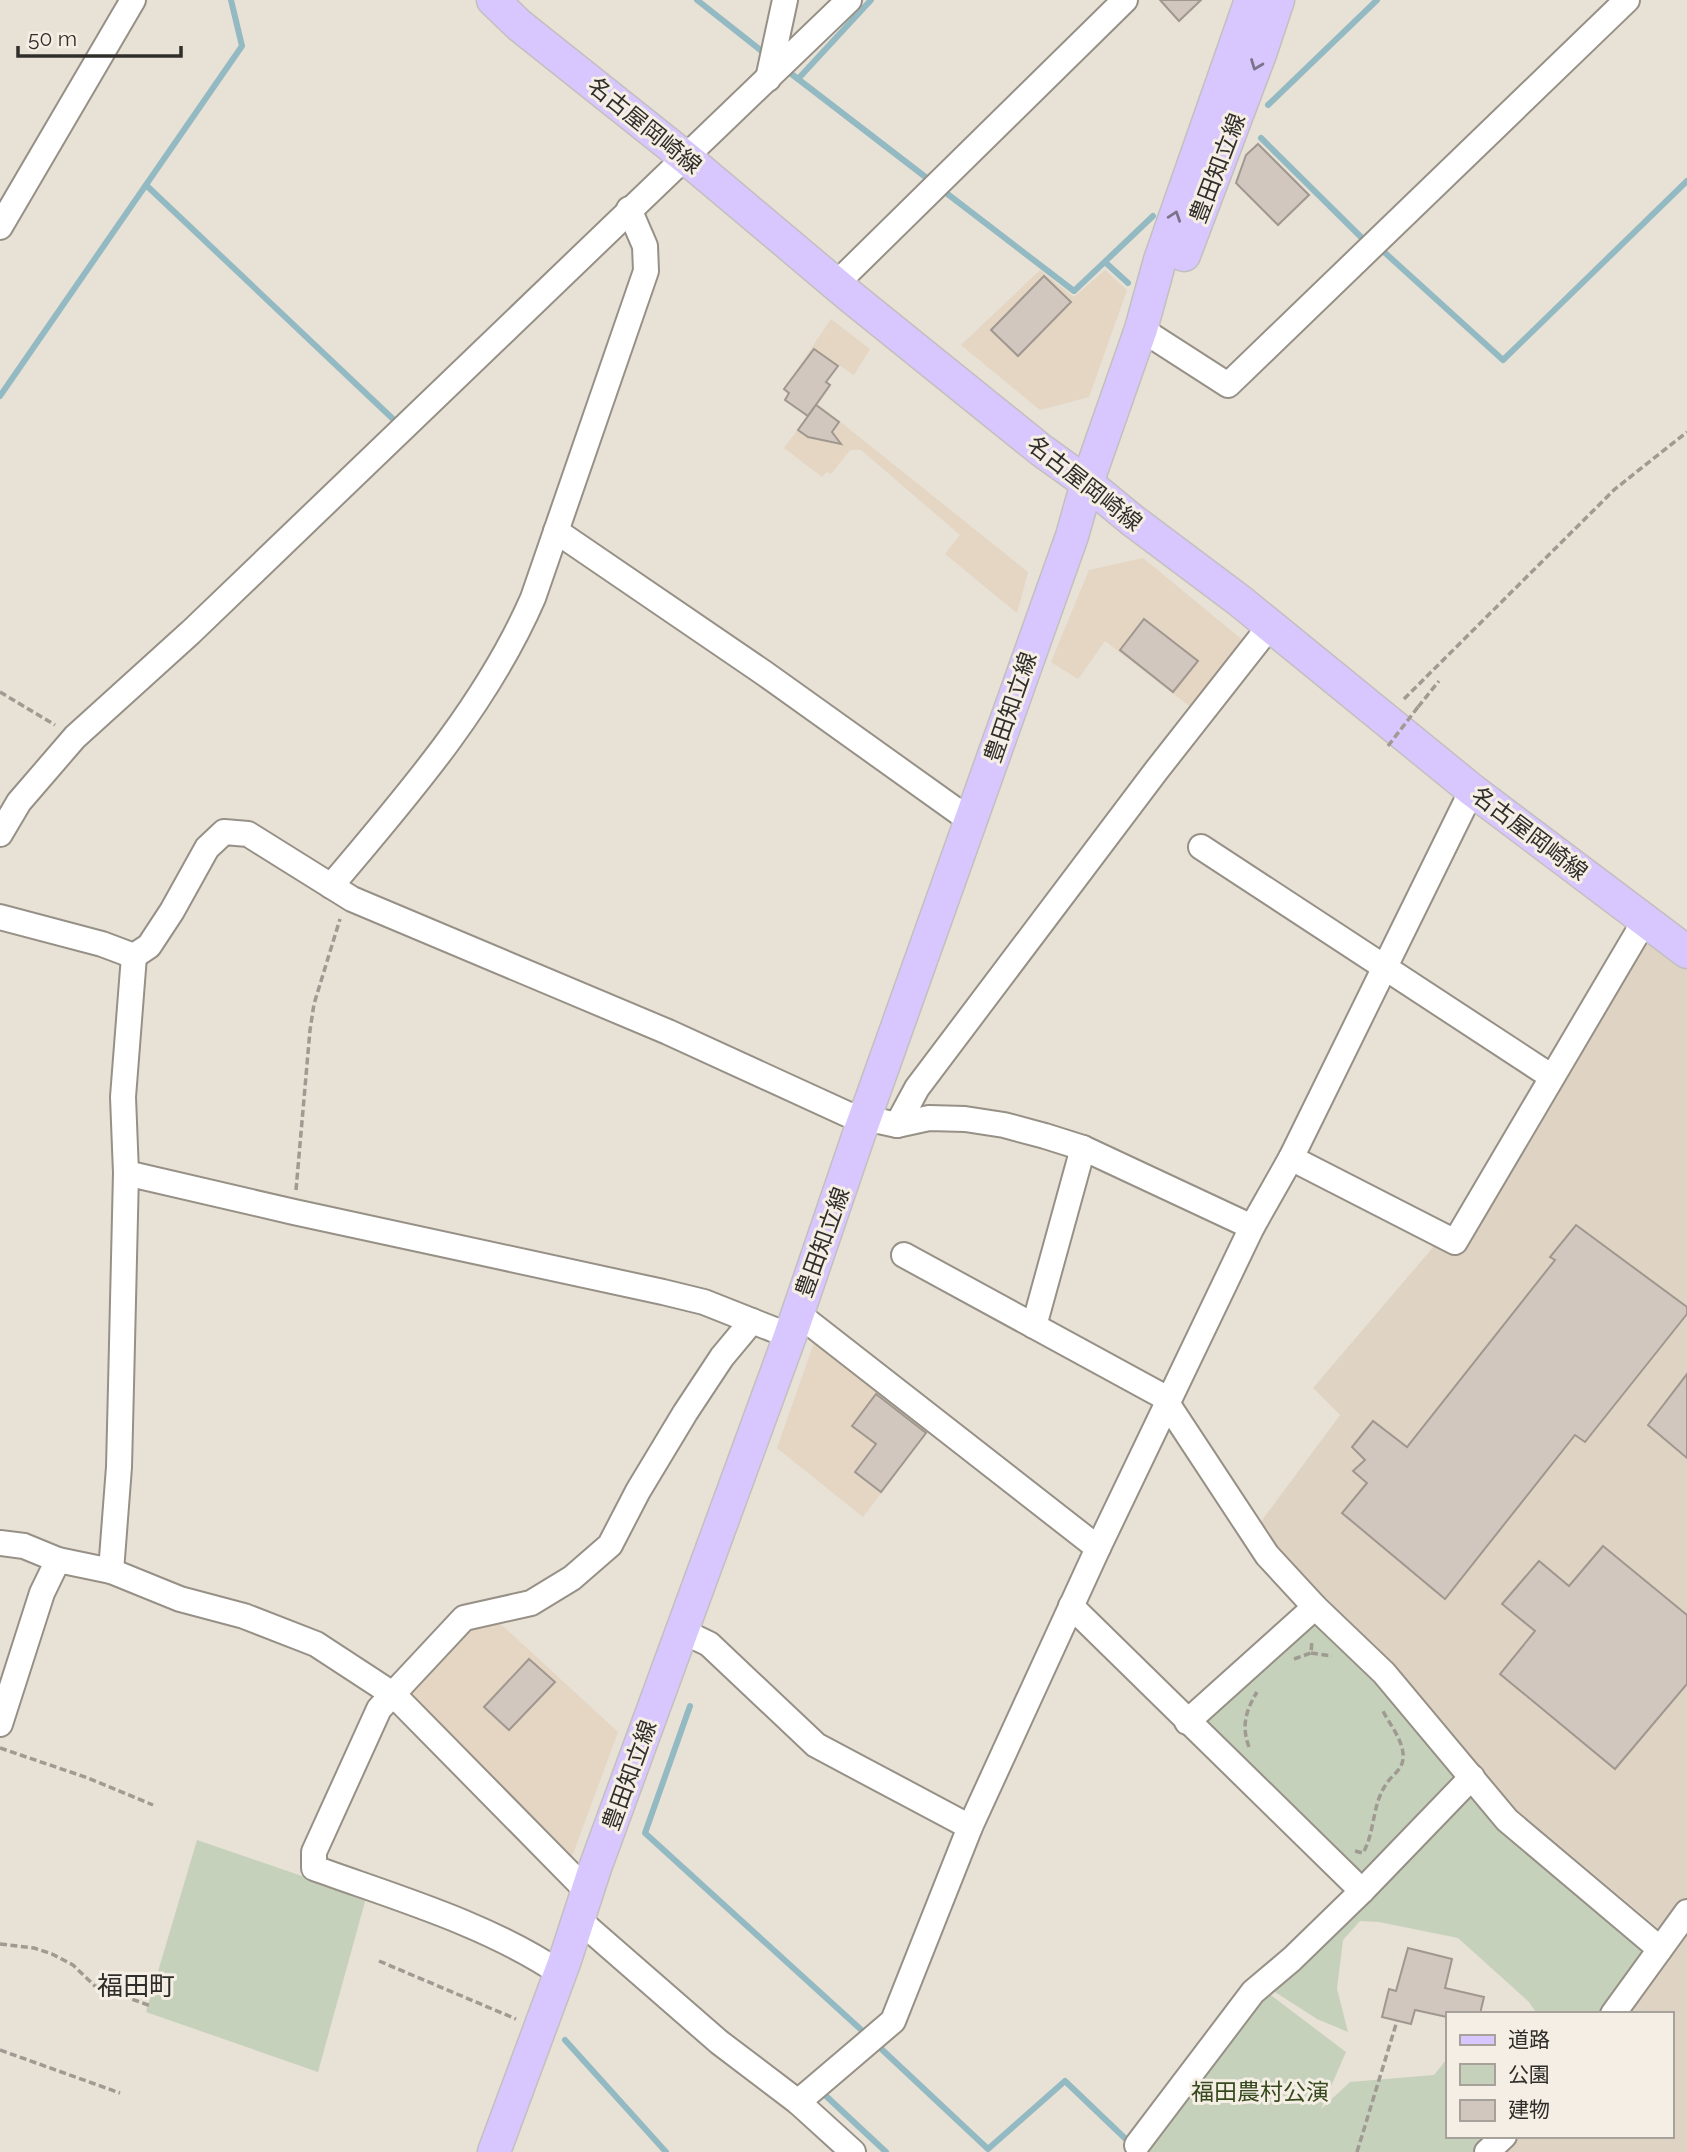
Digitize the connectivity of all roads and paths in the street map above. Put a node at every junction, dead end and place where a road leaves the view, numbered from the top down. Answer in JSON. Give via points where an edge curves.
{"nodes":[{"id":1,"x":133,"y":0,"type":"edge"},
{"id":2,"x":493,"y":0,"type":"edge"},
{"id":3,"x":785,"y":0,"type":"edge"},
{"id":4,"x":849,"y":0,"type":"edge"},
{"id":5,"x":1125,"y":0,"type":"edge"},
{"id":6,"x":1251,"y":0,"type":"edge"},
{"id":7,"x":1278,"y":0,"type":"edge"},
{"id":8,"x":1627,"y":0,"type":"edge"},
{"id":9,"x":768,"y":79,"type":"junction"},
{"id":10,"x":686,"y":158,"type":"junction"},
{"id":11,"x":629,"y":209,"type":"junction"},
{"id":12,"x":0,"y":227,"type":"edge"},
{"id":13,"x":835,"y":284,"type":"junction"},
{"id":14,"x":1141,"y":329,"type":"junction"},
{"id":15,"x":1687,"y":432,"type":"edge"},
{"id":16,"x":1087,"y":483,"type":"junction"},
{"id":17,"x":556,"y":531,"type":"junction"},
{"id":18,"x":1270,"y":626,"type":"junction"},
{"id":19,"x":1439,"y":681,"type":"dead end"},
{"id":20,"x":0,"y":692,"type":"edge"},
{"id":21,"x":1386,"y":733,"type":"junction"},
{"id":22,"x":75,"y":737,"type":"junction"},
{"id":23,"x":1472,"y":790,"type":"junction"},
{"id":24,"x":971,"y":821,"type":"junction"},
{"id":25,"x":0,"y":834,"type":"edge"},
{"id":26,"x":1201,"y":847,"type":"dead end"},
{"id":27,"x":331,"y":886,"type":"junction"},
{"id":28,"x":352,"y":899,"type":"junction"},
{"id":29,"x":0,"y":917,"type":"edge"},
{"id":30,"x":1645,"y":920,"type":"junction"},
{"id":31,"x":1687,"y":953,"type":"edge"},
{"id":32,"x":134,"y":956,"type":"junction"},
{"id":33,"x":1385,"y":967,"type":"junction"},
{"id":34,"x":1552,"y":1077,"type":"junction"},
{"id":35,"x":864,"y":1119,"type":"junction"},
{"id":36,"x":897,"y":1125,"type":"junction"},
{"id":37,"x":1083,"y":1148,"type":"junction"},
{"id":38,"x":1291,"y":1158,"type":"junction"},
{"id":39,"x":126,"y":1173,"type":"junction"},
{"id":40,"x":294,"y":1212,"type":"junction"},
{"id":41,"x":1252,"y":1227,"type":"junction"},
{"id":42,"x":904,"y":1255,"type":"dead end"},
{"id":43,"x":752,"y":1321,"type":"junction"},
{"id":44,"x":793,"y":1324,"type":"junction"},
{"id":45,"x":1034,"y":1326,"type":"junction"},
{"id":46,"x":1167,"y":1401,"type":"junction"},
{"id":47,"x":0,"y":1544,"type":"edge"},
{"id":48,"x":1098,"y":1548,"type":"junction"},
{"id":49,"x":58,"y":1560,"type":"junction"},
{"id":50,"x":111,"y":1572,"type":"junction"},
{"id":51,"x":1071,"y":1606,"type":"junction"},
{"id":52,"x":1315,"y":1606,"type":"junction"},
{"id":53,"x":682,"y":1631,"type":"junction"},
{"id":54,"x":1311,"y":1653,"type":"junction"},
{"id":55,"x":1334,"y":1657,"type":"dead end"},
{"id":56,"x":1292,"y":1660,"type":"dead end"},
{"id":57,"x":1265,"y":1683,"type":"dead end"},
{"id":58,"x":394,"y":1695,"type":"junction"},
{"id":59,"x":1381,"y":1707,"type":"dead end"},
{"id":60,"x":1187,"y":1722,"type":"junction"},
{"id":61,"x":0,"y":1724,"type":"edge"},
{"id":62,"x":0,"y":1748,"type":"edge"},
{"id":63,"x":1251,"y":1752,"type":"dead end"},
{"id":64,"x":1472,"y":1777,"type":"junction"},
{"id":65,"x":153,"y":1805,"type":"dead end"},
{"id":66,"x":971,"y":1828,"type":"junction"},
{"id":67,"x":1345,"y":1850,"type":"dead end"},
{"id":68,"x":1362,"y":1891,"type":"junction"},
{"id":69,"x":584,"y":1906,"type":"junction"},
{"id":70,"x":1687,"y":1912,"type":"edge"},
{"id":71,"x":0,"y":1944,"type":"edge"},
{"id":72,"x":1660,"y":1949,"type":"junction"},
{"id":73,"x":379,"y":1961,"type":"dead end"},
{"id":74,"x":561,"y":1973,"type":"junction"},
{"id":75,"x":151,"y":2006,"type":"dead end"},
{"id":76,"x":1614,"y":2012,"type":"edge"},
{"id":77,"x":1397,"y":2021,"type":"dead end"},
{"id":78,"x":540,"y":2029,"type":"junction"},
{"id":79,"x":0,"y":2050,"type":"edge"},
{"id":80,"x":120,"y":2093,"type":"dead end"},
{"id":81,"x":798,"y":2102,"type":"junction"},
{"id":82,"x":1502,"y":2138,"type":"edge"},
{"id":83,"x":1137,"y":2145,"type":"dead end"},
{"id":84,"x":494,"y":2152,"type":"edge"},
{"id":85,"x":853,"y":2152,"type":"edge"},
{"id":86,"x":1357,"y":2152,"type":"edge"},
{"id":87,"x":1487,"y":2152,"type":"edge"}],
"edges":[{"from":1,"to":12,"type":"street"},
{"from":2,"to":10,"type":"main road","name":"名古屋岡崎線"},
{"from":3,"to":9,"type":"street"},
{"from":4,"to":9,"type":"street"},
{"from":5,"to":13,"type":"street"},
{"from":14,"to":6,"type":"main road","name":"豊田知立線","one_way":true,"via":[[1160,260]]},
{"from":7,"to":14,"type":"main road","name":"豊田知立線","one_way":true,"via":[[1177,272]]},
{"from":8,"to":14,"type":"street","via":[[1228,385]]},
{"from":9,"to":10,"type":"street"},
{"from":10,"to":11,"type":"street"},
{"from":10,"to":13,"type":"main road","name":"名古屋岡崎線"},
{"from":11,"to":17,"type":"street","via":[[645,246],[646,271]]},
{"from":11,"to":22,"type":"street","via":[[191,632]]},
{"from":13,"to":16,"type":"main road","name":"名古屋岡崎線"},
{"from":14,"to":16,"type":"main road","name":"豊田知立線"},
{"from":15,"to":21,"type":"path","via":[[1565,536]]},
{"from":16,"to":18,"type":"main road","name":"名古屋岡崎線"},
{"from":16,"to":24,"type":"main road","name":"豊田知立線"},
{"from":17,"to":24,"type":"street"},
{"from":17,"to":27,"type":"street","via":[[516,636],[486,685],[443,748]]},
{"from":18,"to":21,"type":"main road","name":"名古屋岡崎線"},
{"from":18,"to":36,"type":"street","via":[[925,1077]]},
{"from":19,"to":21,"type":"path","bridge":true,"via":[[1418,707]]},
{"from":20,"to":22,"type":"path"},
{"from":21,"to":23,"type":"main road","name":"名古屋岡崎線"},
{"from":22,"to":25,"type":"street","via":[[19,802]]},
{"from":23,"to":30,"type":"main road","name":"名古屋岡崎線"},
{"from":23,"to":33,"type":"street"},
{"from":24,"to":35,"type":"main road","name":"豊田知立線"},
{"from":26,"to":33,"type":"street"},
{"from":27,"to":28,"type":"street"},
{"from":27,"to":32,"type":"street","via":[[248,834],[224,832],[207,848],[149,946]]},
{"from":28,"to":35,"type":"street"},
{"from":28,"to":40,"type":"path","via":[[341,916],[314,1004]]},
{"from":29,"to":32,"type":"street"},
{"from":30,"to":31,"type":"main road","name":"名古屋岡崎線"},
{"from":30,"to":34,"type":"street"},
{"from":32,"to":39,"type":"street","via":[[122,1097]]},
{"from":33,"to":34,"type":"street"},
{"from":33,"to":38,"type":"street"},
{"from":34,"to":38,"type":"street","via":[[1455,1242]]},
{"from":35,"to":36,"type":"street"},
{"from":35,"to":44,"type":"main road","name":"豊田知立線"},
{"from":36,"to":37,"type":"street","via":[[929,1118],[965,1119]]},
{"from":37,"to":41,"type":"street"},
{"from":37,"to":45,"type":"street"},
{"from":38,"to":41,"type":"street"},
{"from":39,"to":40,"type":"street"},
{"from":39,"to":50,"type":"street","via":[[119,1467]]},
{"from":40,"to":43,"type":"street","via":[[704,1301]]},
{"from":41,"to":46,"type":"street"},
{"from":42,"to":45,"type":"street"},
{"from":43,"to":44,"type":"street"},
{"from":43,"to":58,"type":"street","via":[[685,1413],[610,1545],[572,1578],[531,1603],[464,1618]]},
{"from":44,"to":48,"type":"street"},
{"from":44,"to":53,"type":"main road","name":"豊田知立線"},
{"from":45,"to":46,"type":"street"},
{"from":46,"to":48,"type":"street"},
{"from":46,"to":52,"type":"street","via":[[1267,1555]]},
{"from":47,"to":49,"type":"street","via":[[24,1546]]},
{"from":48,"to":51,"type":"street"},
{"from":49,"to":50,"type":"street"},
{"from":49,"to":61,"type":"street","via":[[42,1593]]},
{"from":50,"to":58,"type":"street","via":[[316,1644]]},
{"from":51,"to":60,"type":"street"},
{"from":51,"to":66,"type":"street"},
{"from":52,"to":54,"type":"path"},
{"from":52,"to":60,"type":"street"},
{"from":52,"to":64,"type":"street","via":[[1384,1673]]},
{"from":53,"to":66,"type":"street","via":[[709,1644],[816,1745]]},
{"from":53,"to":69,"type":"main road","name":"豊田知立線"},
{"from":54,"to":55,"type":"path"},
{"from":54,"to":56,"type":"path"},
{"from":57,"to":63,"type":"path","via":[[1248,1705],[1244,1719]]},
{"from":58,"to":69,"type":"street"},
{"from":58,"to":74,"type":"street","via":[[379,1709],[314,1852],[314,1868],[530,1952]]},
{"from":59,"to":67,"type":"path","via":[[1401,1742],[1403,1759],[1385,1786],[1363,1853]]},
{"from":60,"to":68,"type":"street"},
{"from":62,"to":65,"type":"path"},
{"from":64,"to":68,"type":"street"},
{"from":64,"to":72,"type":"street","via":[[1507,1819]]},
{"from":66,"to":81,"type":"street","via":[[893,2021]]},
{"from":68,"to":83,"type":"street","via":[[1253,1992]]},
{"from":69,"to":74,"type":"main road","name":"豊田知立線"},
{"from":69,"to":81,"type":"street","via":[[719,2042]]},
{"from":70,"to":72,"type":"street"},
{"from":71,"to":75,"type":"path","via":[[52,1954],[96,1986]]},
{"from":72,"to":76,"type":"street"},
{"from":73,"to":78,"type":"path"},
{"from":74,"to":78,"type":"main road","name":"豊田知立線"},
{"from":77,"to":86,"type":"path"},
{"from":78,"to":84,"type":"main road","name":"豊田知立線"},
{"from":79,"to":80,"type":"path"},
{"from":81,"to":85,"type":"street"},
{"from":82,"to":87,"type":"street"}]}
